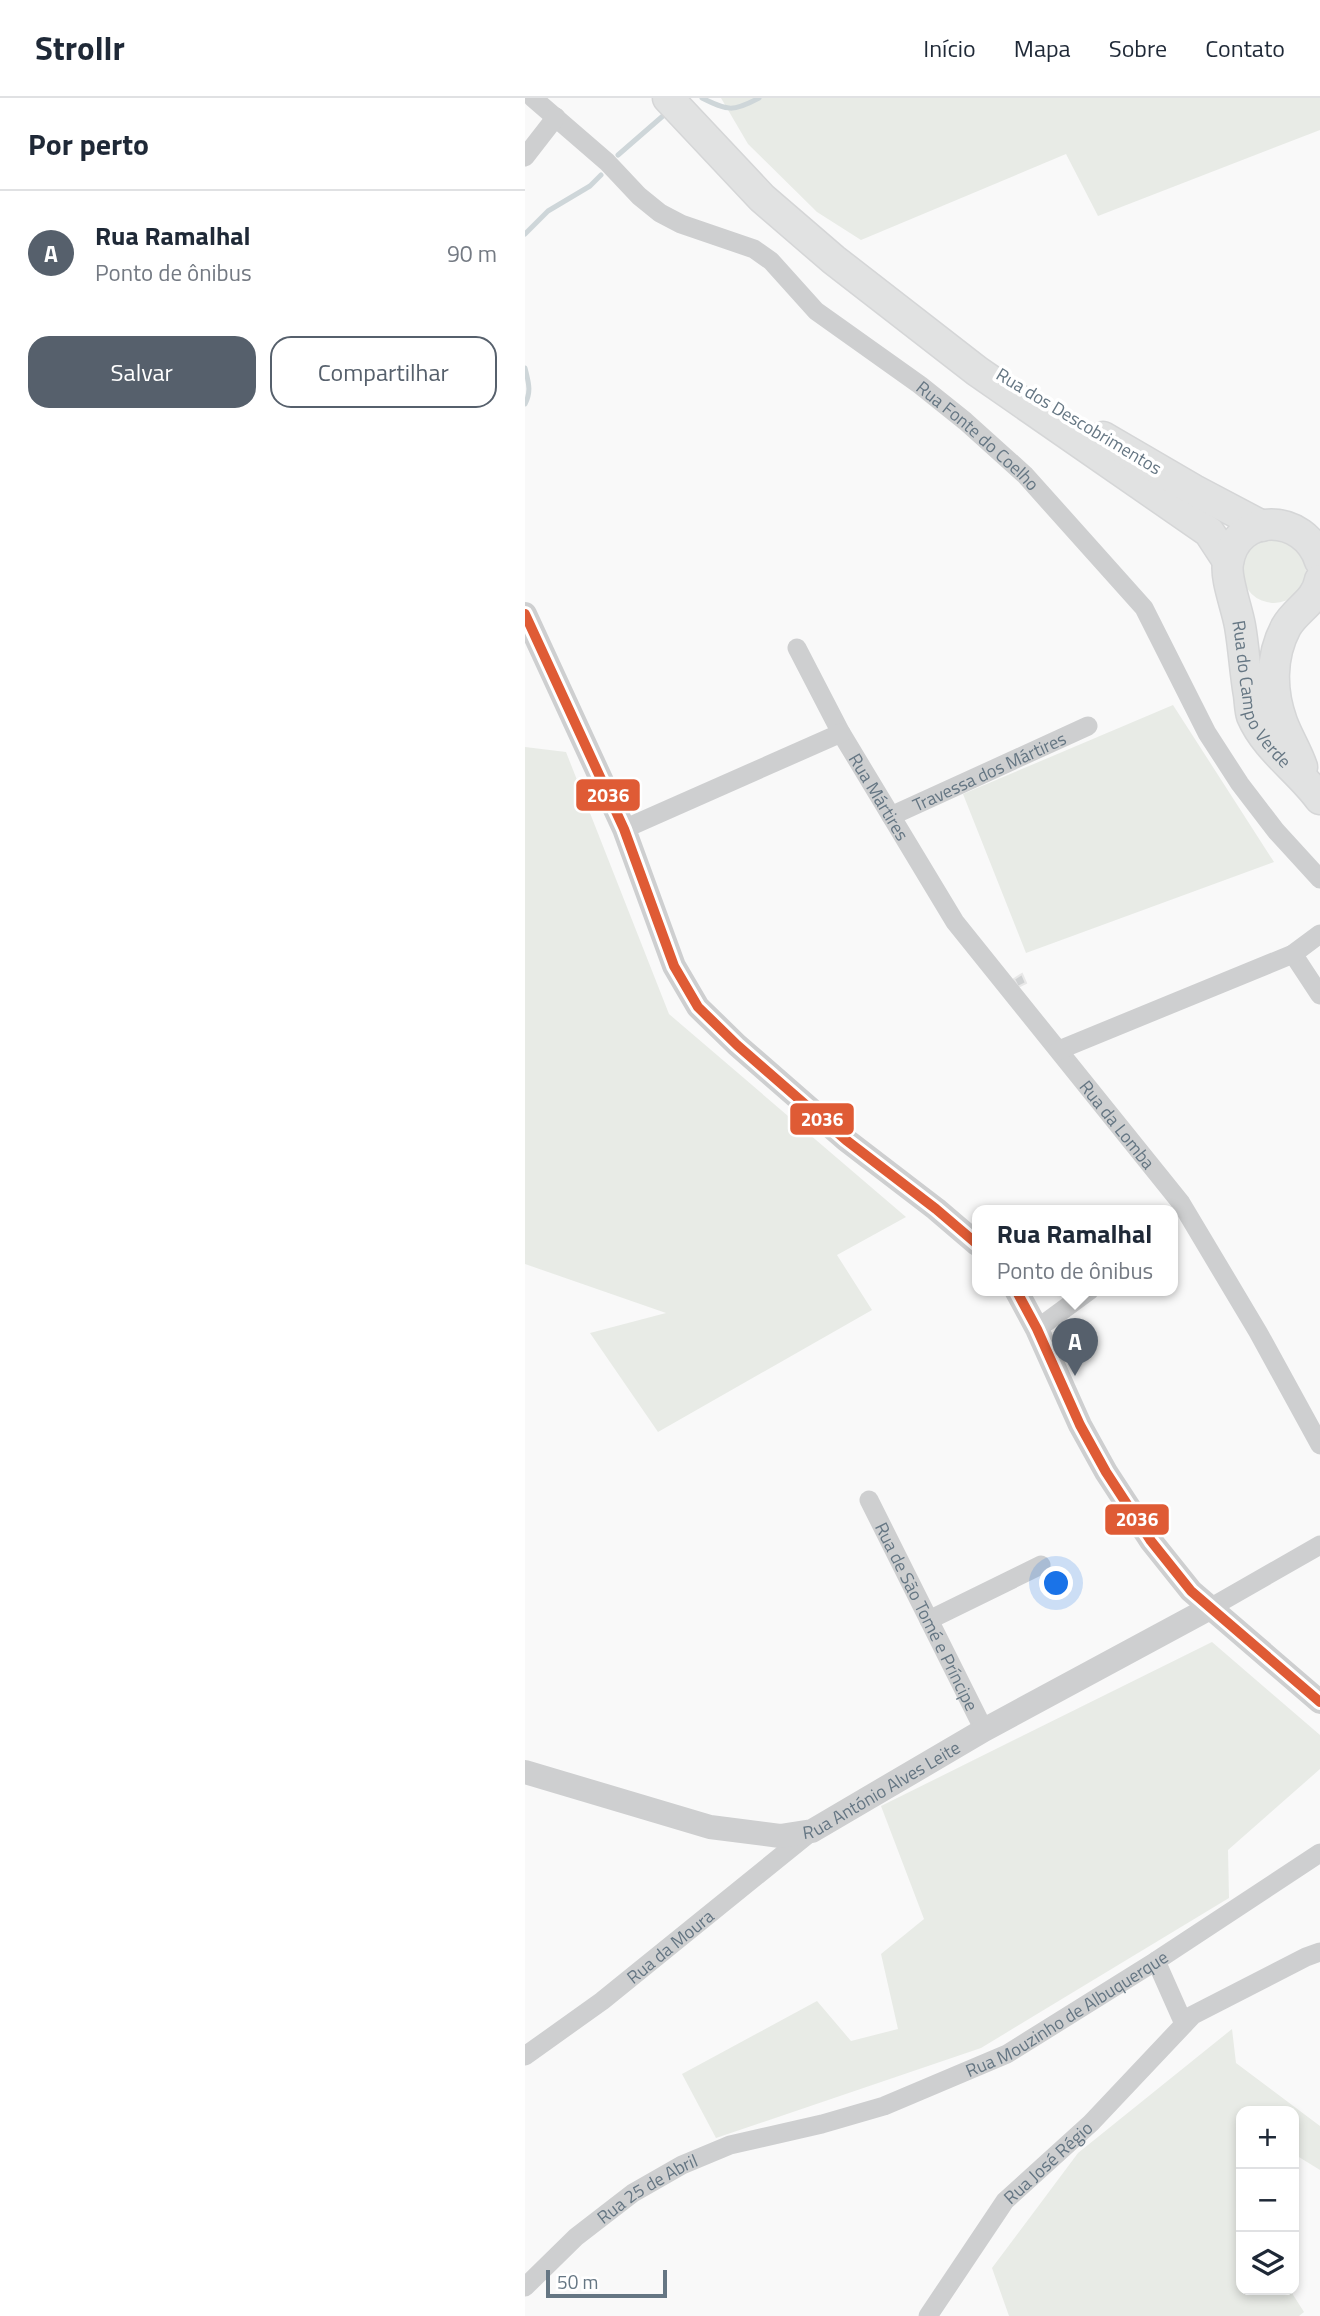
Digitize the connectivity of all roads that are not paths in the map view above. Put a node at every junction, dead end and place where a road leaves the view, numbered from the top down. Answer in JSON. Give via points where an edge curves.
{"nodes":[{"id":1,"x":533,"y":98,"type":"edge"},
{"id":2,"x":668,"y":98,"type":"edge"},
{"id":3,"x":556,"y":117,"type":"junction"},
{"id":4,"x":525,"y":156,"type":"edge"},
{"id":5,"x":899,"y":310,"type":"junction"},
{"id":6,"x":1262,"y":526,"type":"junction"},
{"id":7,"x":1315,"y":546,"type":"edge"},
{"id":8,"x":1228,"y":561,"type":"junction"},
{"id":9,"x":1234,"y":595,"type":"junction"},
{"id":10,"x":1314,"y":595,"type":"edge"},
{"id":11,"x":525,"y":614,"type":"edge"},
{"id":12,"x":797,"y":648,"type":"dead end"},
{"id":13,"x":1089,"y":726,"type":"dead end"},
{"id":14,"x":841,"y":733,"type":"junction"},
{"id":15,"x":1314,"y":791,"type":"edge"},
{"id":16,"x":891,"y":816,"type":"junction"},
{"id":17,"x":624,"y":829,"type":"junction"},
{"id":18,"x":1320,"y":879,"type":"edge"},
{"id":19,"x":1320,"y":934,"type":"edge"},
{"id":20,"x":1293,"y":954,"type":"junction"},
{"id":21,"x":1320,"y":995,"type":"edge"},
{"id":22,"x":1059,"y":1051,"type":"junction"},
{"id":23,"x":1175,"y":1205,"type":"edge"},
{"id":24,"x":1178,"y":1209,"type":"edge"},
{"id":25,"x":972,"y":1240,"type":"edge"},
{"id":26,"x":1019,"y":1296,"type":"edge"},
{"id":27,"x":1082,"y":1296,"type":"edge"},
{"id":28,"x":1037,"y":1329,"type":"junction"},
{"id":29,"x":1320,"y":1445,"type":"edge"},
{"id":30,"x":869,"y":1500,"type":"dead end"},
{"id":31,"x":1320,"y":1545,"type":"edge"},
{"id":32,"x":1041,"y":1565,"type":"dead end"},
{"id":33,"x":1210,"y":1608,"type":"junction"},
{"id":34,"x":929,"y":1620,"type":"junction"},
{"id":35,"x":1320,"y":1702,"type":"edge"},
{"id":36,"x":984,"y":1731,"type":"junction"},
{"id":37,"x":525,"y":1772,"type":"edge"},
{"id":38,"x":812,"y":1831,"type":"junction"},
{"id":39,"x":1320,"y":1853,"type":"edge"},
{"id":40,"x":1320,"y":1952,"type":"edge"},
{"id":41,"x":1156,"y":1961,"type":"junction"},
{"id":42,"x":1184,"y":2024,"type":"junction"},
{"id":43,"x":525,"y":2056,"type":"edge"},
{"id":44,"x":792,"y":2131,"type":"joint"},
{"id":45,"x":525,"y":2287,"type":"edge"},
{"id":46,"x":928,"y":2316,"type":"edge"}],
"edges":[{"from":1,"to":3,"type":"street","name":"Rua Fonte do Coelho"},
{"from":2,"to":5,"type":"main road","name":"Rua dos Descobrimentos","via":[[762,198]]},
{"from":3,"to":4,"type":"street"},
{"from":3,"to":18,"type":"street","name":"Rua Fonte do Coelho","via":[[660,213],[754,249],[771,261],[816,311],[965,421],[1025,475],[1145,608],[1207,733],[1276,831]]},
{"from":5,"to":6,"type":"main road","name":"Rua dos Descobrimentos","via":[[1037,397]]},
{"from":5,"to":8,"type":"main road","name":"Rua dos Descobrimentos","via":[[977,372],[1209,532]]},
{"from":6,"to":7,"type":"main road","via":[[1285,526]]},
{"from":6,"to":8,"type":"main road","via":[[1240,539]]},
{"from":8,"to":9,"type":"main road","name":"Rua do Campo Verde"},
{"from":9,"to":10,"type":"main road","name":"Rua do Campo Verde","via":[[1250,611],[1272,618],[1286,616]]},
{"from":9,"to":15,"type":"main road","name":"Rua do Campo Verde","via":[[1252,716],[1279,756]]},
{"from":10,"to":15,"type":"main road","name":"Rua do Campo Verde","via":[[1286,626],[1274,660],[1273,682],[1282,722]]},
{"from":11,"to":17,"type":"street"},
{"from":12,"to":14,"type":"street"},
{"from":13,"to":16,"type":"street","name":"Travessa dos Mártires"},
{"from":14,"to":16,"type":"street","name":"Rua Mártires"},
{"from":14,"to":17,"type":"street","name":"Rua Mártires"},
{"from":16,"to":22,"type":"street","name":"Rua Mártires","via":[[955,922]]},
{"from":17,"to":25,"type":"street","via":[[674,966],[698,1007],[846,1140]]},
{"from":19,"to":20,"type":"street"},
{"from":20,"to":21,"type":"street"},
{"from":20,"to":22,"type":"street"},
{"from":22,"to":23,"type":"street","name":"Rua da Lomba"},
{"from":24,"to":29,"type":"street","name":"Rua da Lomba","via":[[1258,1332]]},
{"from":26,"to":28,"type":"street"},
{"from":27,"to":28,"type":"street"},
{"from":28,"to":33,"type":"street","via":[[1106,1472],[1151,1541]]},
{"from":30,"to":34,"type":"street","name":"Rua de São Tomé e Príncipe"},
{"from":31,"to":33,"type":"street"},
{"from":32,"to":34,"type":"street"},
{"from":33,"to":35,"type":"street"},
{"from":33,"to":36,"type":"street","name":"Rua António Alves Leite"},
{"from":34,"to":36,"type":"street","name":"Rua de São Tomé e Príncipe"},
{"from":36,"to":38,"type":"street","name":"Rua António Alves Leite"},
{"from":37,"to":38,"type":"street","name":"Rua António Alves Leite","via":[[709,1827],[780,1836]]},
{"from":38,"to":43,"type":"street","name":"Rua da Moura","via":[[602,2001]]},
{"from":39,"to":41,"type":"street","name":"Rua Mouzinho de Albuquerque"},
{"from":40,"to":42,"type":"street","name":"Rua José Régio","via":[[1193,2015]]},
{"from":41,"to":42,"type":"street"},
{"from":41,"to":44,"type":"street","name":"Rua Mouzinho de Albuquerque","via":[[1007,2054],[884,2106]]},
{"from":42,"to":46,"type":"street","name":"Rua José Régio","via":[[1091,2123],[1005,2201]]},
{"from":44,"to":45,"type":"street","name":"Rua 25 de Abril","via":[[730,2145],[633,2193],[576,2237]]}]}
